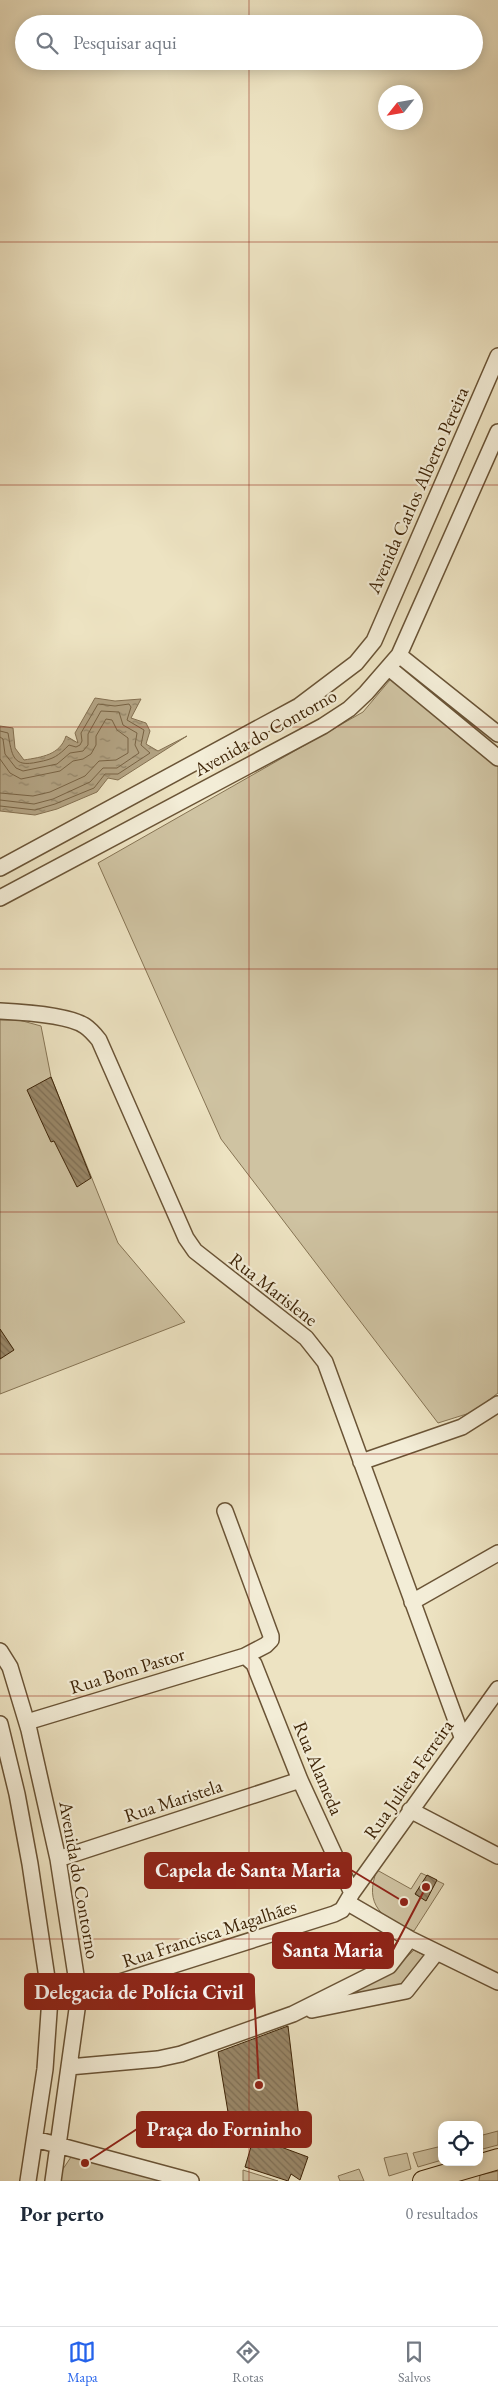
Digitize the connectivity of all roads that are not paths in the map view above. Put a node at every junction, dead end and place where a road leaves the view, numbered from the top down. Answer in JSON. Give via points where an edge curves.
{"nodes":[{"id":1,"x":498,"y":356,"type":"edge"},
{"id":2,"x":498,"y":432,"type":"edge"},
{"id":3,"x":399,"y":655,"type":"junction"},
{"id":4,"x":389,"y":668,"type":"junction"},
{"id":5,"x":498,"y":734,"type":"edge"},
{"id":6,"x":498,"y":758,"type":"edge"},
{"id":7,"x":0,"y":868,"type":"edge"},
{"id":8,"x":0,"y":898,"type":"edge"},
{"id":9,"x":0,"y":1012,"type":"edge"},
{"id":10,"x":498,"y":1404,"type":"edge"},
{"id":11,"x":362,"y":1462,"type":"junction"},
{"id":12,"x":225,"y":1511,"type":"dead end"},
{"id":13,"x":498,"y":1553,"type":"edge"},
{"id":14,"x":412,"y":1602,"type":"junction"},
{"id":15,"x":0,"y":1651,"type":"edge"},
{"id":16,"x":242,"y":1656,"type":"junction"},
{"id":17,"x":498,"y":1689,"type":"edge"},
{"id":18,"x":27,"y":1722,"type":"junction"},
{"id":19,"x":0,"y":1724,"type":"edge"},
{"id":20,"x":462,"y":1737,"type":"junction"},
{"id":21,"x":300,"y":1780,"type":"junction"},
{"id":22,"x":410,"y":1810,"type":"junction"},
{"id":23,"x":498,"y":1856,"type":"edge"},
{"id":24,"x":58,"y":1859,"type":"junction"},
{"id":25,"x":350,"y":1898,"type":"junction"},
{"id":26,"x":410,"y":1939,"type":"junction"},
{"id":27,"x":436,"y":1953,"type":"junction"},
{"id":28,"x":498,"y":1982,"type":"edge"},
{"id":29,"x":79,"y":1994,"type":"junction"},
{"id":30,"x":50,"y":1998,"type":"junction"},
{"id":31,"x":293,"y":2014,"type":"junction"},
{"id":32,"x":69,"y":2067,"type":"junction"},
{"id":33,"x":35,"y":2139,"type":"junction"},
{"id":34,"x":58,"y":2144,"type":"junction"},
{"id":35,"x":498,"y":2159,"type":"edge"},
{"id":36,"x":28,"y":2181,"type":"edge"},
{"id":37,"x":53,"y":2181,"type":"edge"},
{"id":38,"x":191,"y":2181,"type":"edge"},
{"id":39,"x":423,"y":2181,"type":"edge"}],
"edges":[{"from":1,"to":7,"type":"street","name":"Avenida Carlos Alberto Pereira","via":[[374,641],[356,663],[299,706]]},
{"from":2,"to":3,"type":"street","name":"Avenida do Contorno"},
{"from":3,"to":4,"type":"street","name":"Avenida do Contorno"},
{"from":3,"to":5,"type":"street"},
{"from":4,"to":6,"type":"street"},
{"from":4,"to":8,"type":"street","name":"Avenida do Contorno","via":[[349,709],[323,726]]},
{"from":9,"to":11,"type":"street","name":"Rua Marislene","via":[[20,1012],[77,1022],[99,1040],[186,1238],[203,1260],[317,1349],[325,1362]]},
{"from":10,"to":11,"type":"street","via":[[462,1427]]},
{"from":11,"to":14,"type":"street","name":"Rua Marislene"},
{"from":12,"to":16,"type":"street","name":"Rua Bom Pastor","via":[[271,1640]]},
{"from":13,"to":14,"type":"street"},
{"from":14,"to":20,"type":"street","name":"Rua Marislene"},
{"from":15,"to":18,"type":"street","name":"Avenida do Contorno","via":[[10,1667]]},
{"from":16,"to":18,"type":"street","name":"Rua Bom Pastor"},
{"from":16,"to":21,"type":"street","name":"Rua Alameda","via":[[254,1664]]},
{"from":17,"to":20,"type":"street","name":"Rua Julieta Ferreira"},
{"from":18,"to":24,"type":"street","name":"Avenida do Contorno"},
{"from":19,"to":30,"type":"street","via":[[30,1864]]},
{"from":20,"to":22,"type":"street","name":"Rua Julieta Ferreira"},
{"from":21,"to":24,"type":"street","name":"Rua Maristela"},
{"from":21,"to":25,"type":"street","name":"Rua Alameda"},
{"from":22,"to":23,"type":"street"},
{"from":22,"to":25,"type":"street","name":"Rua Julieta Ferreira"},
{"from":24,"to":29,"type":"street","name":"Avenida do Contorno"},
{"from":25,"to":26,"type":"street"},
{"from":25,"to":29,"type":"street","name":"Rua Francisca Magalhães","via":[[334,1914]]},
{"from":26,"to":27,"type":"street"},
{"from":26,"to":31,"type":"street","via":[[389,1966]]},
{"from":27,"to":28,"type":"street"},
{"from":27,"to":31,"type":"street","via":[[406,1991]]},
{"from":29,"to":30,"type":"street","name":"Rua Francisca Magalhães"},
{"from":29,"to":32,"type":"street","name":"Avenida do Contorno"},
{"from":30,"to":33,"type":"street","via":[[48,2044]]},
{"from":31,"to":32,"type":"street","via":[[181,2054]]},
{"from":32,"to":34,"type":"street","name":"Avenida do Contorno"},
{"from":33,"to":34,"type":"street"},
{"from":33,"to":36,"type":"street"},
{"from":34,"to":37,"type":"street","name":"Avenida do Contorno"},
{"from":34,"to":38,"type":"street"},
{"from":35,"to":39,"type":"main road"}]}
